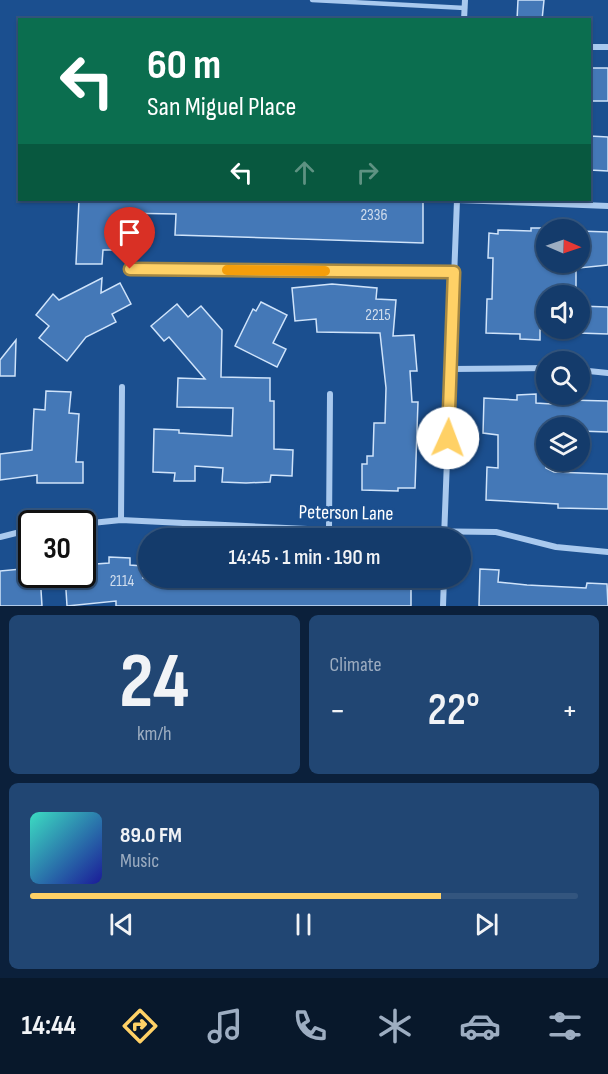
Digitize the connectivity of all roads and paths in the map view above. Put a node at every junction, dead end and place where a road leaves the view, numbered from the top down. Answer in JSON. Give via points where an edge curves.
{"nodes":[{"id":1,"x":312,"y":0,"type":"edge"},
{"id":2,"x":465,"y":0,"type":"edge"},
{"id":3,"x":465,"y":8,"type":"junction"},
{"id":4,"x":464,"y":18,"type":"edge"},
{"id":5,"x":591,"y":47,"type":"edge"},
{"id":6,"x":608,"y":47,"type":"edge"},
{"id":7,"x":457,"y":201,"type":"edge"},
{"id":8,"x":482,"y":201,"type":"edge"},
{"id":9,"x":608,"y":206,"type":"edge"},
{"id":10,"x":130,"y":269,"type":"dead end"},
{"id":11,"x":454,"y":272,"type":"junction"},
{"id":12,"x":451,"y":369,"type":"junction"},
{"id":13,"x":536,"y":369,"type":"edge"},
{"id":14,"x":590,"y":371,"type":"edge"},
{"id":15,"x":608,"y":373,"type":"edge"},
{"id":16,"x":122,"y":387,"type":"dead end"},
{"id":17,"x":330,"y":394,"type":"dead end"},
{"id":18,"x":121,"y":520,"type":"junction"},
{"id":19,"x":96,"y":523,"type":"edge"},
{"id":20,"x":287,"y":528,"type":"edge"},
{"id":21,"x":329,"y":528,"type":"edge"},
{"id":22,"x":444,"y":528,"type":"edge"},
{"id":23,"x":471,"y":531,"type":"edge"},
{"id":24,"x":18,"y":532,"type":"edge"},
{"id":25,"x":0,"y":537,"type":"edge"},
{"id":26,"x":608,"y":552,"type":"edge"},
{"id":27,"x":444,"y":588,"type":"edge"},
{"id":28,"x":443,"y":606,"type":"edge"}],
"edges":[{"from":1,"to":3,"type":"lane"},
{"from":2,"to":3,"type":"street"},
{"from":3,"to":4,"type":"street"},
{"from":5,"to":6,"type":"street"},
{"from":7,"to":11,"type":"street"},
{"from":8,"to":9,"type":"street"},
{"from":10,"to":11,"type":"street"},
{"from":11,"to":12,"type":"street"},
{"from":12,"to":13,"type":"street"},
{"from":12,"to":22,"type":"street"},
{"from":14,"to":15,"type":"street"},
{"from":16,"to":18,"type":"street"},
{"from":17,"to":21,"type":"street"},
{"from":18,"to":19,"type":"street","name":"Peterson Lane"},
{"from":18,"to":20,"type":"street","name":"Peterson Lane"},
{"from":23,"to":26,"type":"street","name":"Peterson Lane"},
{"from":24,"to":25,"type":"street"},
{"from":27,"to":28,"type":"street"}]}
